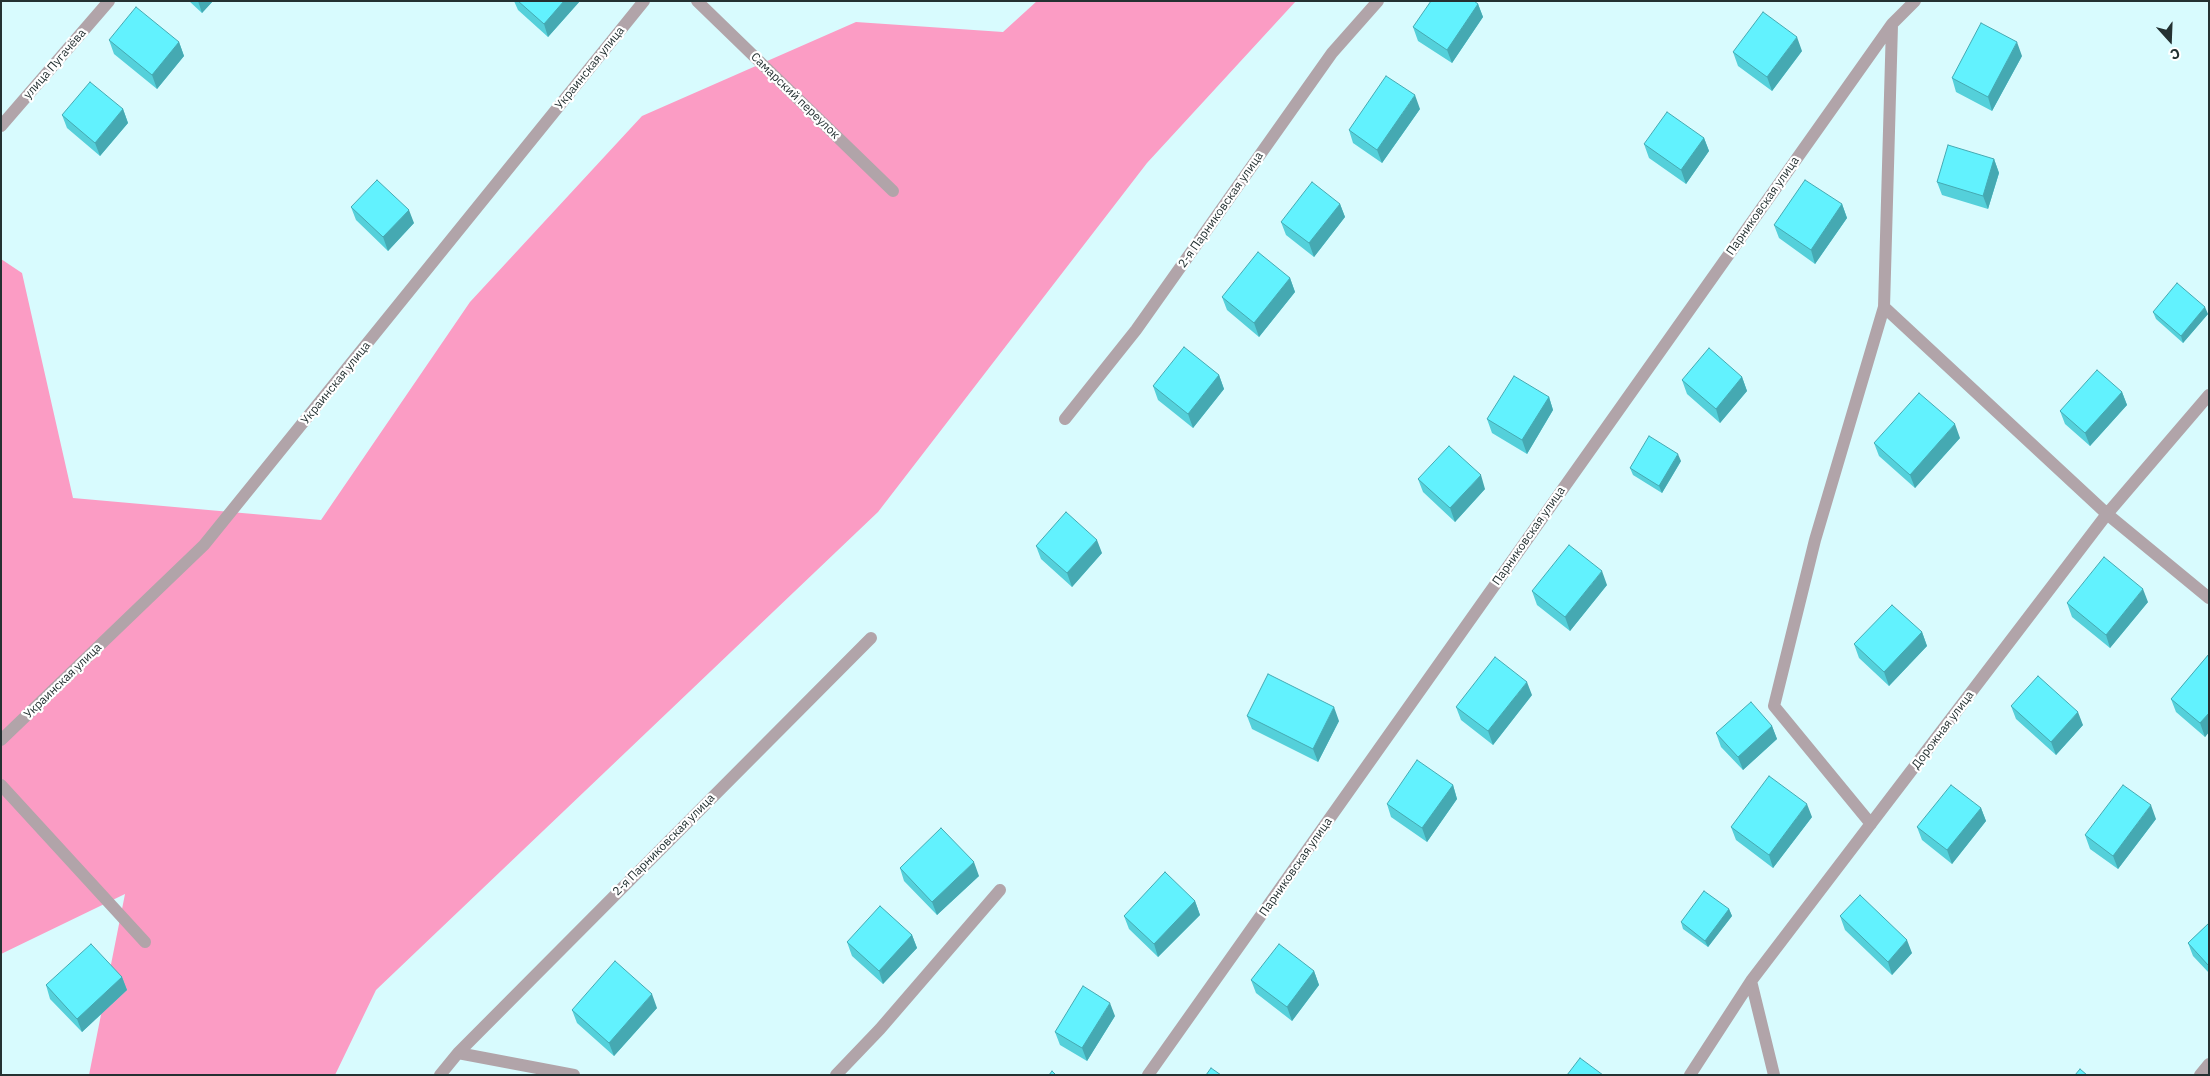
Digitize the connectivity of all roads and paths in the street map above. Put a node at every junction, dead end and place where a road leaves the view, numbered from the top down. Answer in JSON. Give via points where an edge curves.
{"nodes":[{"id":1,"x":109,"y":1,"type":"edge"},
{"id":2,"x":644,"y":1,"type":"edge"},
{"id":3,"x":697,"y":1,"type":"edge"},
{"id":4,"x":1378,"y":1,"type":"edge"},
{"id":5,"x":1915,"y":1,"type":"edge"},
{"id":6,"x":1892,"y":24,"type":"junction"},
{"id":7,"x":1,"y":126,"type":"edge"},
{"id":8,"x":893,"y":192,"type":"dead end"},
{"id":9,"x":1884,"y":307,"type":"junction"},
{"id":10,"x":2209,"y":395,"type":"edge"},
{"id":11,"x":1065,"y":419,"type":"dead end"},
{"id":12,"x":2107,"y":514,"type":"junction"},
{"id":13,"x":2209,"y":598,"type":"edge"},
{"id":14,"x":871,"y":638,"type":"dead end"},
{"id":15,"x":1,"y":740,"type":"edge"},
{"id":16,"x":1,"y":785,"type":"edge"},
{"id":17,"x":1871,"y":824,"type":"junction"},
{"id":18,"x":1000,"y":890,"type":"dead end"},
{"id":19,"x":145,"y":942,"type":"dead end"},
{"id":20,"x":1751,"y":981,"type":"junction"},
{"id":21,"x":458,"y":1053,"type":"junction"},
{"id":22,"x":2209,"y":1064,"type":"edge"},
{"id":23,"x":440,"y":1075,"type":"edge"},
{"id":24,"x":574,"y":1075,"type":"edge"},
{"id":25,"x":836,"y":1075,"type":"edge"},
{"id":26,"x":1148,"y":1075,"type":"edge"},
{"id":27,"x":1690,"y":1075,"type":"edge"},
{"id":28,"x":1774,"y":1075,"type":"edge"},
{"id":29,"x":2200,"y":1075,"type":"edge"}],
"edges":[{"from":1,"to":7,"type":"street","name":"улица Пугачёва"},
{"from":2,"to":15,"type":"street","name":"Украинская улица","via":[[204,545]]},
{"from":3,"to":8,"type":"street","name":"Самарский переулок"},
{"from":4,"to":11,"type":"street","name":"2-я Парниковская улица","via":[[1332,53],[1136,330]]},
{"from":5,"to":6,"type":"street","name":"Парниковская улица"},
{"from":6,"to":9,"type":"street"},
{"from":6,"to":26,"type":"street","name":"Парниковская улица"},
{"from":9,"to":12,"type":"street"},
{"from":9,"to":17,"type":"street","via":[[1815,540],[1774,706]]},
{"from":10,"to":12,"type":"street","name":"Дорожная улица"},
{"from":12,"to":13,"type":"street"},
{"from":12,"to":17,"type":"street","name":"Дорожная улица"},
{"from":14,"to":21,"type":"street","name":"2-я Парниковская улица"},
{"from":16,"to":19,"type":"street"},
{"from":17,"to":20,"type":"street","name":"Дорожная улица"},
{"from":18,"to":25,"type":"street"},
{"from":20,"to":27,"type":"street","name":"Дорожная улица"},
{"from":20,"to":28,"type":"street"},
{"from":21,"to":23,"type":"street","name":"2-я Парниковская улица"},
{"from":21,"to":24,"type":"street"},
{"from":22,"to":29,"type":"street"}]}
